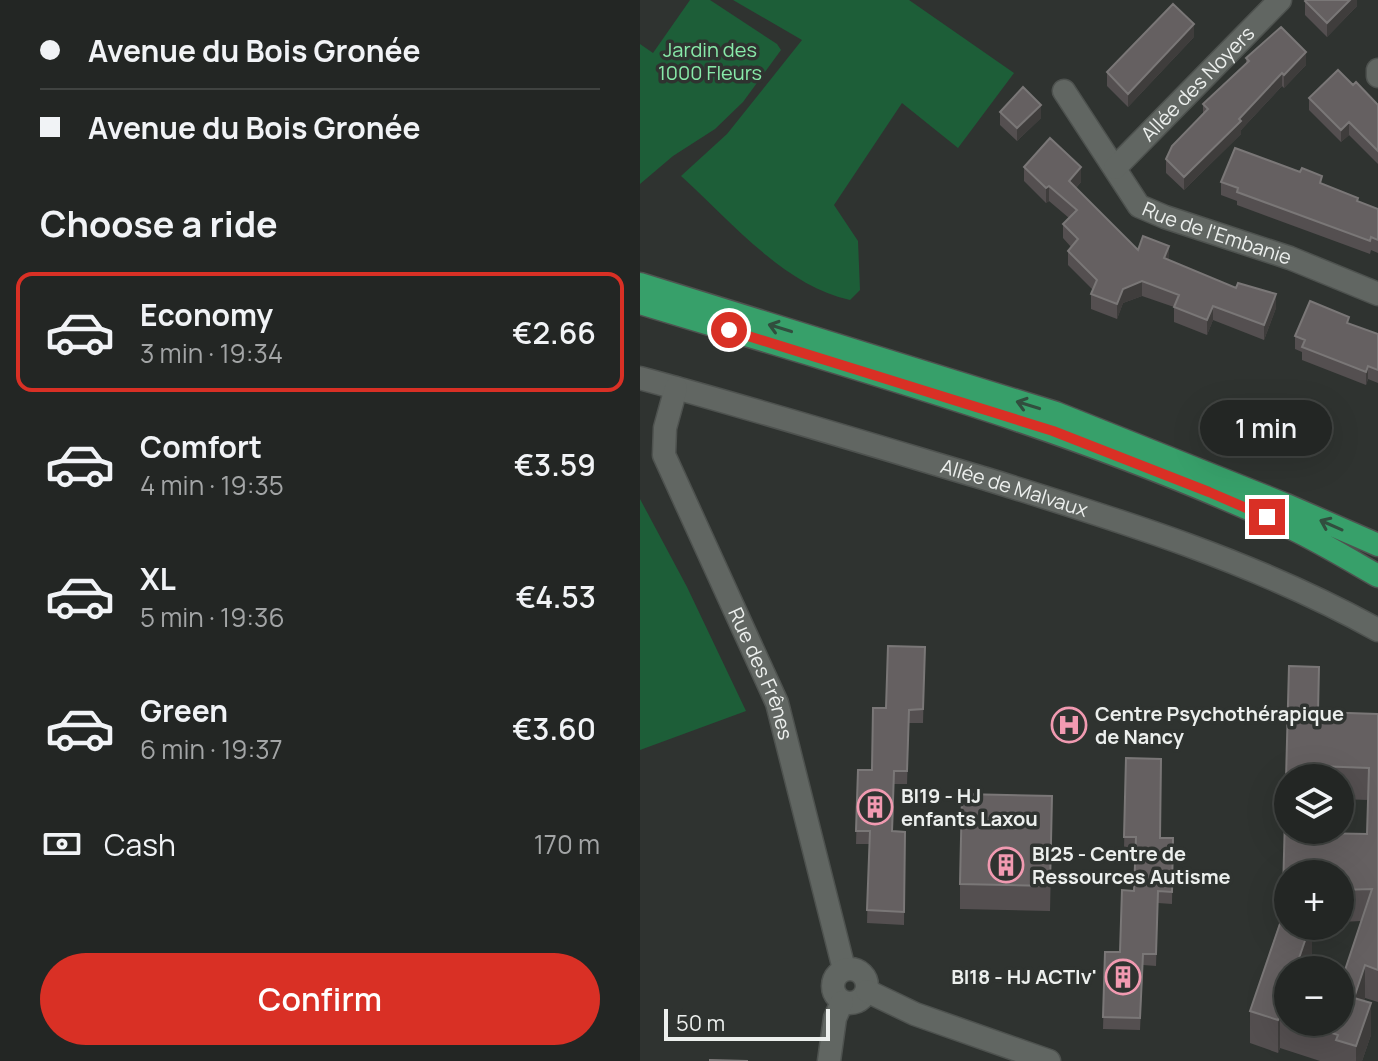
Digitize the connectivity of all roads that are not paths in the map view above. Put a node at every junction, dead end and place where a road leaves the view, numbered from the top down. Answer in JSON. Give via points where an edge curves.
{"nodes":[{"id":1,"x":1280,"y":0,"type":"edge"},
{"id":2,"x":1378,"y":70,"type":"edge"},
{"id":3,"x":1378,"y":76,"type":"edge"},
{"id":4,"x":1064,"y":91,"type":"dead end"},
{"id":5,"x":1115,"y":168,"type":"junction"},
{"id":6,"x":640,"y":284,"type":"edge"},
{"id":7,"x":1378,"y":294,"type":"edge"},
{"id":8,"x":640,"y":303,"type":"edge"},
{"id":9,"x":640,"y":378,"type":"edge"},
{"id":10,"x":676,"y":388,"type":"junction"},
{"id":11,"x":1378,"y":545,"type":"edge"},
{"id":12,"x":1378,"y":576,"type":"edge"},
{"id":13,"x":1378,"y":630,"type":"edge"},
{"id":14,"x":844,"y":969,"type":"junction"},
{"id":15,"x":867,"y":991,"type":"junction"},
{"id":16,"x":842,"y":1002,"type":"junction"},
{"id":17,"x":829,"y":1061,"type":"edge"},
{"id":18,"x":1049,"y":1061,"type":"edge"}],
"edges":[{"from":1,"to":5,"type":"street","name":"Allée des Noyers"},
{"from":2,"to":3,"type":"street"},
{"from":4,"to":5,"type":"street","name":"Rue de l'Embanie"},
{"from":5,"to":7,"type":"street","name":"Rue de l'Embanie","via":[[1147,210]]},
{"from":11,"to":6,"type":"main road","one_way":true,"via":[[1056,413]]},
{"from":8,"to":12,"type":"main road","via":[[1053,431],[1296,530]]},
{"from":9,"to":10,"type":"street","name":"Allée de Malvaux"},
{"from":10,"to":13,"type":"street","name":"Allée de Malvaux","via":[[1067,504],[1228,558]]},
{"from":10,"to":14,"type":"street","name":"Rue des Frênes","via":[[664,455],[777,703]]},
{"from":14,"to":15,"type":"street","via":[[862,973]]},
{"from":14,"to":16,"type":"street","via":[[832,985]]},
{"from":15,"to":16,"type":"street","via":[[852,1003]]},
{"from":15,"to":18,"type":"street","via":[[915,1014]]},
{"from":16,"to":17,"type":"street"}]}
